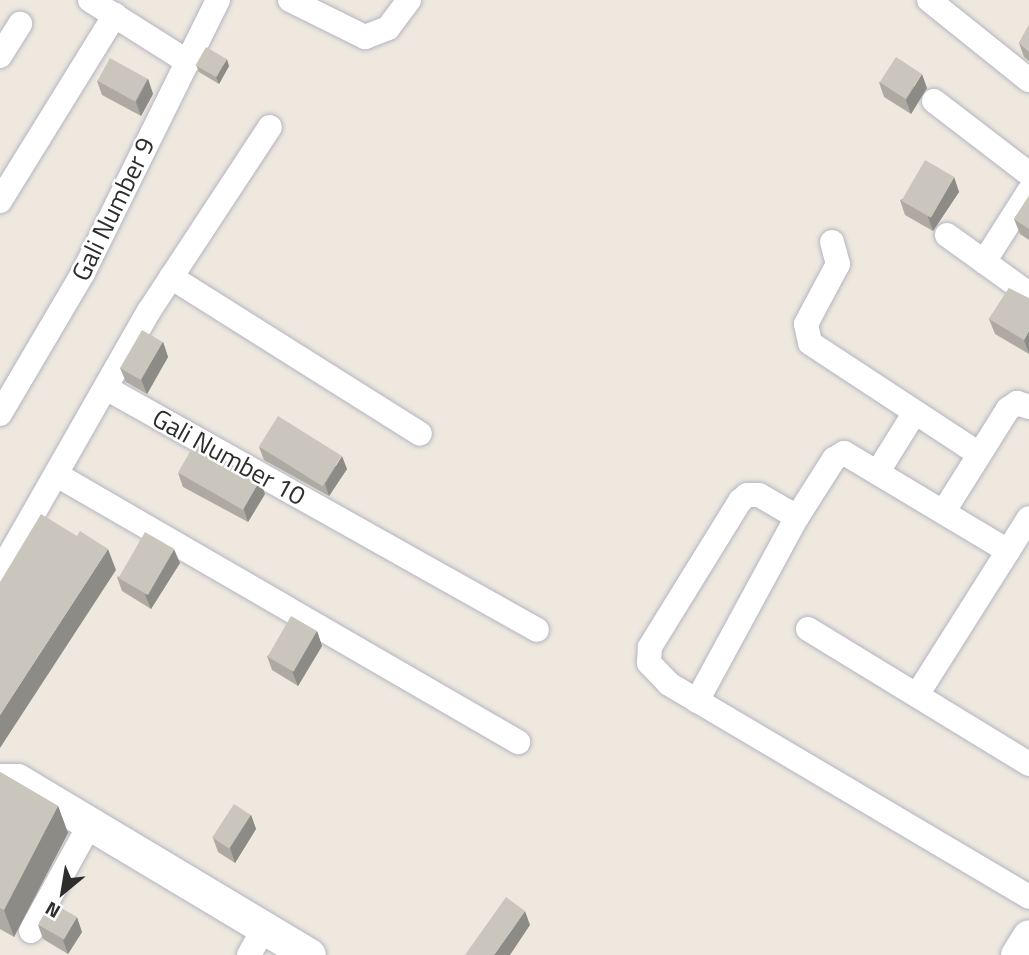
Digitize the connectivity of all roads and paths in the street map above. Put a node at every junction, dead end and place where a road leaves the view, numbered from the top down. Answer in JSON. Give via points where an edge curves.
{"nodes":[{"id":1,"x":90,"y":0,"type":"edge"},
{"id":2,"x":218,"y":0,"type":"edge"},
{"id":3,"x":290,"y":0,"type":"edge"},
{"id":4,"x":410,"y":0,"type":"edge"},
{"id":5,"x":929,"y":0,"type":"edge"},
{"id":6,"x":116,"y":15,"type":"junction"},
{"id":7,"x":20,"y":24,"type":"dead end"},
{"id":8,"x":0,"y":56,"type":"edge"},
{"id":9,"x":188,"y":62,"type":"junction"},
{"id":10,"x":1029,"y":79,"type":"edge"},
{"id":11,"x":934,"y":101,"type":"dead end"},
{"id":12,"x":270,"y":127,"type":"dead end"},
{"id":13,"x":1029,"y":174,"type":"edge"},
{"id":14,"x":1029,"y":191,"type":"edge"},
{"id":15,"x":0,"y":201,"type":"edge"},
{"id":16,"x":947,"y":235,"type":"dead end"},
{"id":17,"x":832,"y":242,"type":"dead end"},
{"id":18,"x":984,"y":262,"type":"junction"},
{"id":19,"x":171,"y":277,"type":"junction"},
{"id":20,"x":1029,"y":294,"type":"edge"},
{"id":21,"x":106,"y":388,"type":"junction"},
{"id":22,"x":1029,"y":407,"type":"edge"},
{"id":23,"x":915,"y":412,"type":"junction"},
{"id":24,"x":0,"y":414,"type":"edge"},
{"id":25,"x":420,"y":434,"type":"dead end"},
{"id":26,"x":979,"y":454,"type":"junction"},
{"id":27,"x":879,"y":470,"type":"junction"},
{"id":28,"x":57,"y":475,"type":"junction"},
{"id":29,"x":944,"y":511,"type":"junction"},
{"id":30,"x":797,"y":516,"type":"junction"},
{"id":31,"x":1029,"y":518,"type":"edge"},
{"id":32,"x":1008,"y":551,"type":"junction"},
{"id":33,"x":0,"y":572,"type":"edge"},
{"id":34,"x":537,"y":629,"type":"dead end"},
{"id":35,"x":808,"y":629,"type":"dead end"},
{"id":36,"x":916,"y":695,"type":"junction"},
{"id":37,"x":698,"y":701,"type":"junction"},
{"id":38,"x":517,"y":742,"type":"dead end"},
{"id":39,"x":1029,"y":764,"type":"edge"},
{"id":40,"x":0,"y":780,"type":"edge"},
{"id":41,"x":90,"y":824,"type":"junction"},
{"id":42,"x":1029,"y":897,"type":"edge"},
{"id":43,"x":31,"y":931,"type":"dead end"},
{"id":44,"x":1029,"y":936,"type":"edge"},
{"id":45,"x":256,"y":941,"type":"edge"},
{"id":46,"x":309,"y":955,"type":"edge"},
{"id":47,"x":1017,"y":955,"type":"edge"}],
"edges":[{"from":1,"to":6,"type":"street"},
{"from":2,"to":9,"type":"street","name":"Gali Number 9"},
{"from":3,"to":4,"type":"street","via":[[365,37],[388,27]]},
{"from":5,"to":10,"type":"street"},
{"from":6,"to":9,"type":"street"},
{"from":6,"to":15,"type":"street"},
{"from":7,"to":8,"type":"street"},
{"from":9,"to":24,"type":"street","name":"Gali Number 9","via":[[83,273]]},
{"from":11,"to":13,"type":"street"},
{"from":12,"to":19,"type":"street"},
{"from":14,"to":18,"type":"street"},
{"from":16,"to":18,"type":"street"},
{"from":17,"to":23,"type":"street","via":[[838,264],[804,333],[822,352]]},
{"from":18,"to":20,"type":"street"},
{"from":19,"to":21,"type":"street"},
{"from":19,"to":25,"type":"street"},
{"from":21,"to":28,"type":"street"},
{"from":21,"to":34,"type":"street","name":"Gali Number 10"},
{"from":22,"to":26,"type":"street","via":[[1017,403],[1009,409]]},
{"from":23,"to":26,"type":"street"},
{"from":23,"to":27,"type":"street"},
{"from":26,"to":29,"type":"street"},
{"from":27,"to":29,"type":"street"},
{"from":27,"to":30,"type":"street","via":[[844,453],[834,459]]},
{"from":28,"to":33,"type":"street"},
{"from":28,"to":38,"type":"street"},
{"from":29,"to":32,"type":"street"},
{"from":30,"to":37,"type":"street"},
{"from":30,"to":37,"type":"street","via":[[760,495],[747,495],[740,501],[650,647],[654,673]]},
{"from":31,"to":32,"type":"street"},
{"from":32,"to":36,"type":"street"},
{"from":35,"to":36,"type":"street"},
{"from":36,"to":39,"type":"street"},
{"from":37,"to":42,"type":"street"},
{"from":40,"to":41,"type":"street","via":[[16,780]]},
{"from":41,"to":43,"type":"street"},
{"from":41,"to":45,"type":"street"},
{"from":44,"to":47,"type":"street"},
{"from":45,"to":46,"type":"street"}]}
